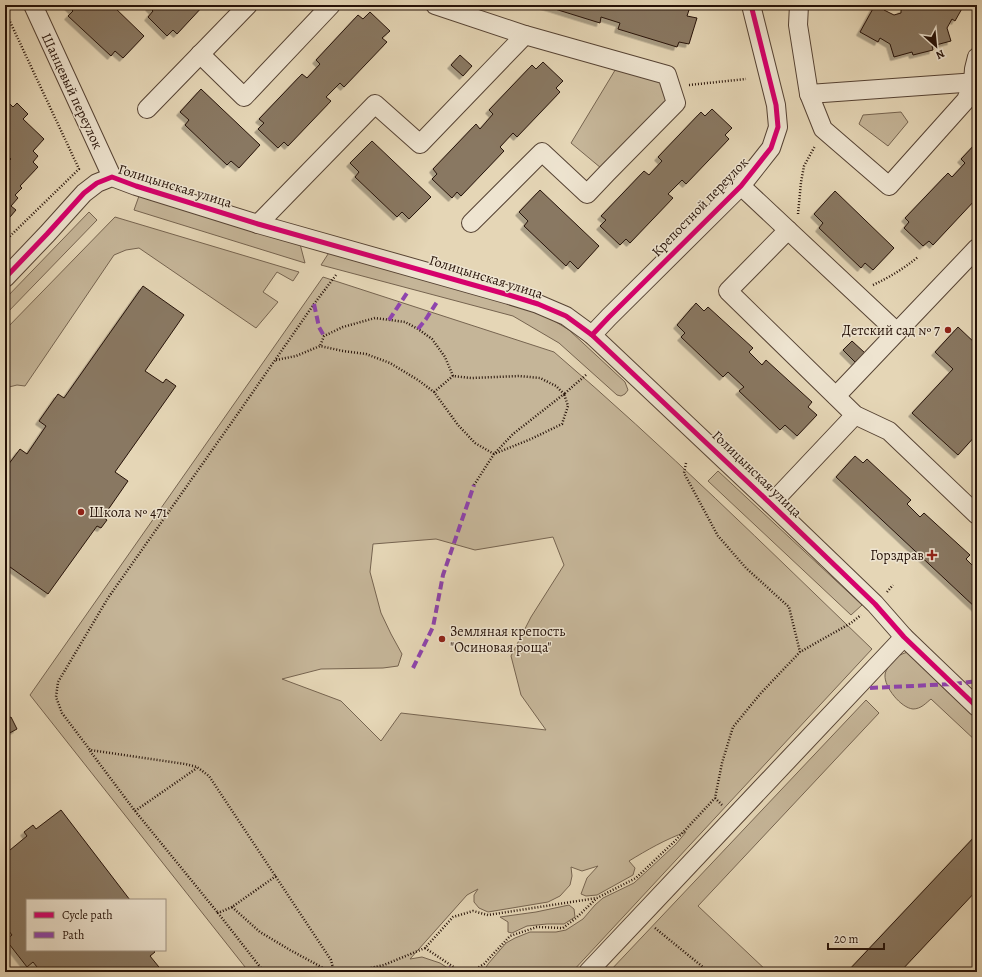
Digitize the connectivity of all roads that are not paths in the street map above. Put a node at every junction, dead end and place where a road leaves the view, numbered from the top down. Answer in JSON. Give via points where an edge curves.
{"nodes":[{"id":1,"x":33,"y":5,"type":"edge"},
{"id":2,"x":248,"y":5,"type":"edge"},
{"id":3,"x":331,"y":5,"type":"edge"},
{"id":4,"x":436,"y":5,"type":"edge"},
{"id":5,"x":751,"y":5,"type":"edge"},
{"id":6,"x":798,"y":5,"type":"edge"},
{"id":7,"x":525,"y":35,"type":"junction"},
{"id":8,"x":200,"y":54,"type":"junction"},
{"id":9,"x":977,"y":57,"type":"edge"},
{"id":10,"x":975,"y":82,"type":"edge"},
{"id":11,"x":809,"y":94,"type":"junction"},
{"id":12,"x":147,"y":109,"type":"dead end"},
{"id":13,"x":112,"y":177,"type":"junction"},
{"id":14,"x":741,"y":186,"type":"junction"},
{"id":15,"x":471,"y":223,"type":"dead end"},
{"id":16,"x":258,"y":224,"type":"junction"},
{"id":17,"x":793,"y":224,"type":"junction"},
{"id":18,"x":977,"y":248,"type":"edge"},
{"id":19,"x":5,"y":278,"type":"edge"},
{"id":20,"x":897,"y":332,"type":"junction"},
{"id":21,"x":592,"y":335,"type":"junction"},
{"id":22,"x":836,"y":396,"type":"junction"},
{"id":23,"x":855,"y":415,"type":"junction"},
{"id":24,"x":771,"y":504,"type":"junction"},
{"id":25,"x":977,"y":515,"type":"edge"},
{"id":26,"x":904,"y":636,"type":"junction"},
{"id":27,"x":977,"y":707,"type":"edge"},
{"id":28,"x":588,"y":972,"type":"edge"}],
"edges":[{"from":1,"to":13,"type":"street","name":"Шанцевый переулок"},
{"from":2,"to":8,"type":"street"},
{"from":3,"to":8,"type":"street","via":[[244,97]]},
{"from":4,"to":7,"type":"street"},
{"from":5,"to":14,"type":"street","name":"Крепостной переулок","via":[[776,104],[778,128],[771,148]]},
{"from":6,"to":11,"type":"street","via":[[798,25]]},
{"from":7,"to":15,"type":"street","via":[[667,75],[676,104],[587,194],[542,152]]},
{"from":7,"to":16,"type":"street","via":[[420,144],[375,104]]},
{"from":8,"to":12,"type":"street"},
{"from":9,"to":10,"type":"street"},
{"from":10,"to":11,"type":"street"},
{"from":10,"to":11,"type":"street","via":[[966,100],[889,186],[823,129]]},
{"from":13,"to":16,"type":"street","name":"Голицынская улица"},
{"from":13,"to":19,"type":"street","name":"Голицынская улица","via":[[97,182],[84,193]]},
{"from":14,"to":17,"type":"street"},
{"from":14,"to":21,"type":"street","name":"Крепостной переулок"},
{"from":16,"to":21,"type":"street","name":"Голицынская улица","via":[[538,304],[566,316]]},
{"from":17,"to":20,"type":"street"},
{"from":17,"to":22,"type":"street","via":[[728,291]]},
{"from":18,"to":20,"type":"street"},
{"from":20,"to":22,"type":"street"},
{"from":21,"to":24,"type":"street","name":"Голицынская улица"},
{"from":22,"to":23,"type":"street"},
{"from":23,"to":24,"type":"street"},
{"from":23,"to":25,"type":"street","via":[[889,431]]},
{"from":24,"to":26,"type":"street","name":"Голицынская улица","via":[[875,604]]},
{"from":26,"to":27,"type":"street","name":"Голицынская улица"},
{"from":26,"to":28,"type":"street"}]}
